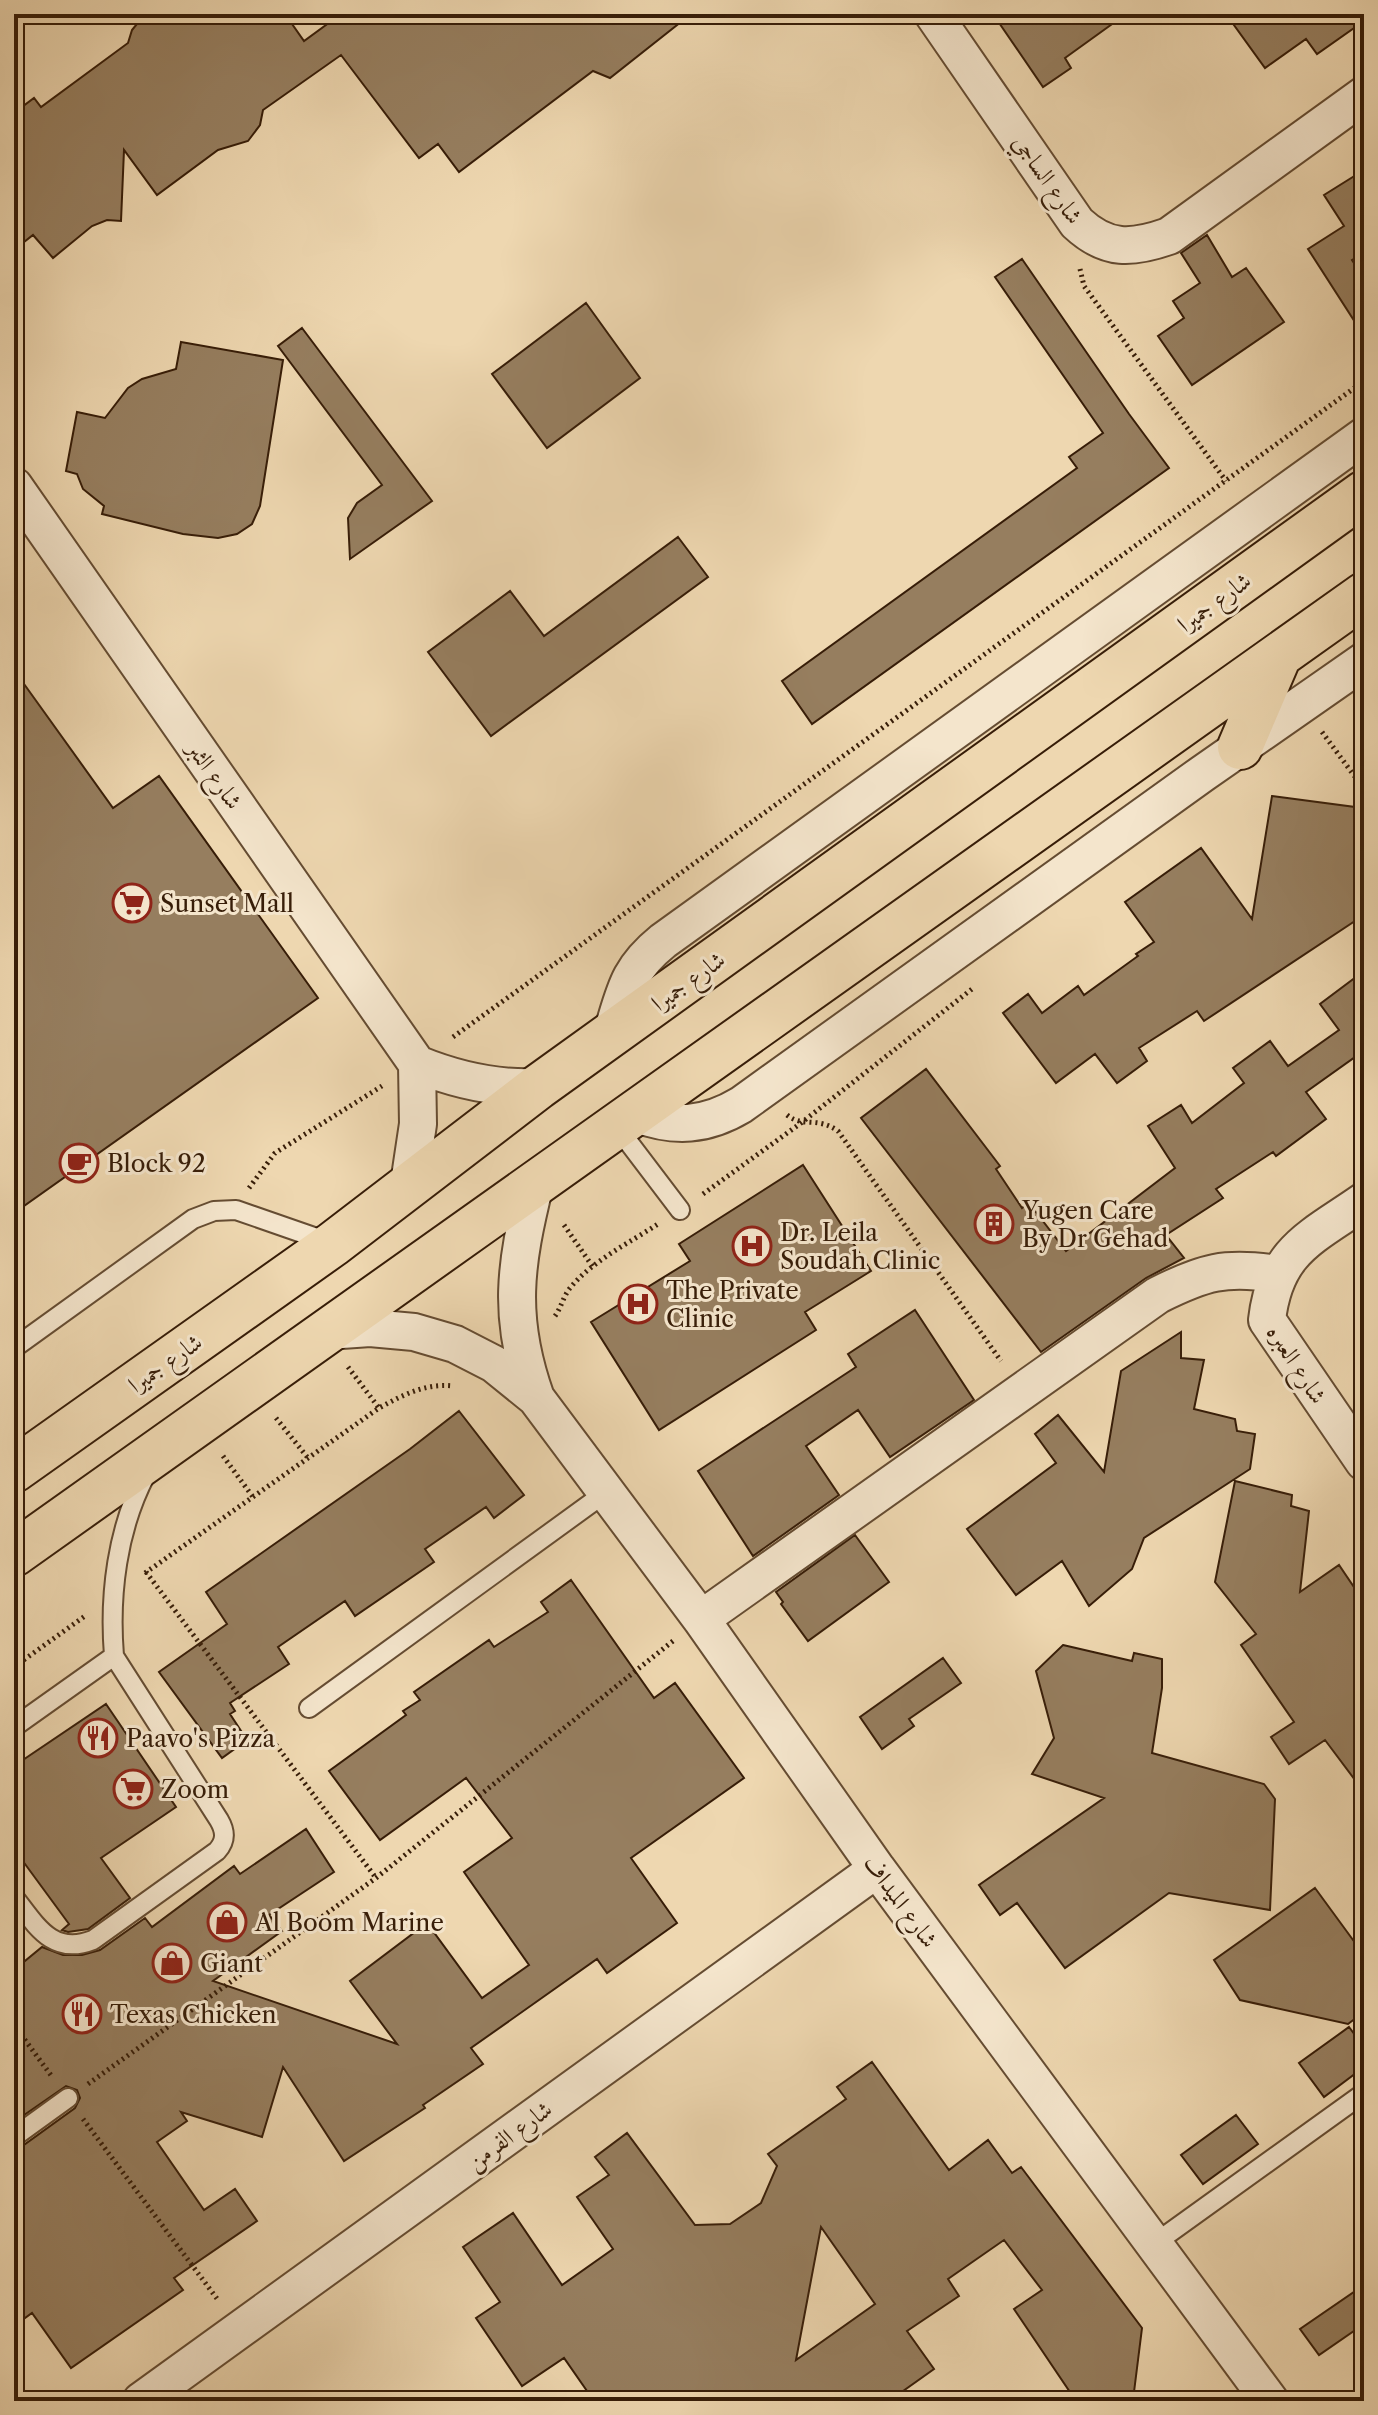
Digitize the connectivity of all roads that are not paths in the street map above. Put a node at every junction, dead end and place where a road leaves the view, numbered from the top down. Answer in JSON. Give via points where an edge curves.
{"nodes":[{"id":1,"x":933,"y":14,"type":"edge"},
{"id":2,"x":1364,"y":95,"type":"edge"},
{"id":3,"x":1364,"y":436,"type":"edge"},
{"id":4,"x":14,"y":486,"type":"edge"},
{"id":5,"x":1364,"y":493,"type":"edge"},
{"id":6,"x":1364,"y":595,"type":"edge"},
{"id":7,"x":1278,"y":658,"type":"junction"},
{"id":8,"x":1364,"y":661,"type":"edge"},
{"id":9,"x":1240,"y":747,"type":"junction"},
{"id":10,"x":611,"y":1036,"type":"junction"},
{"id":11,"x":417,"y":1064,"type":"junction"},
{"id":12,"x":538,"y":1087,"type":"junction"},
{"id":13,"x":627,"y":1120,"type":"junction"},
{"id":14,"x":409,"y":1184,"type":"junction"},
{"id":15,"x":535,"y":1184,"type":"junction"},
{"id":16,"x":1364,"y":1201,"type":"edge"},
{"id":17,"x":680,"y":1210,"type":"dead end"},
{"id":18,"x":333,"y":1244,"type":"junction"},
{"id":19,"x":1277,"y":1274,"type":"junction"},
{"id":20,"x":325,"y":1332,"type":"junction"},
{"id":21,"x":14,"y":1348,"type":"edge"},
{"id":22,"x":536,"y":1398,"type":"junction"},
{"id":23,"x":158,"y":1451,"type":"junction"},
{"id":24,"x":1364,"y":1462,"type":"edge"},
{"id":25,"x":14,"y":1470,"type":"edge"},
{"id":26,"x":605,"y":1493,"type":"junction"},
{"id":27,"x":14,"y":1554,"type":"edge"},
{"id":28,"x":701,"y":1619,"type":"junction"},
{"id":29,"x":114,"y":1656,"type":"junction"},
{"id":30,"x":309,"y":1708,"type":"dead end"},
{"id":31,"x":14,"y":1727,"type":"edge"},
{"id":32,"x":877,"y":1869,"type":"junction"},
{"id":33,"x":14,"y":1897,"type":"edge"},
{"id":34,"x":1364,"y":2093,"type":"edge"},
{"id":35,"x":68,"y":2098,"type":"road end"},
{"id":36,"x":14,"y":2137,"type":"edge"},
{"id":37,"x":1154,"y":2244,"type":"junction"},
{"id":38,"x":1261,"y":2398,"type":"edge"},
{"id":39,"x":141,"y":2401,"type":"edge"}],
"edges":[{"from":1,"to":2,"type":"street","name":"شارع الساجي","via":[[1077,223],[1089,235],[1115,246],[1169,236]]},
{"from":3,"to":10,"type":"street","via":[[663,941],[630,976]]},
{"from":4,"to":11,"type":"street","name":"شارع الثبر"},
{"from":5,"to":10,"type":"main road","name":"شارع جميرا"},
{"from":6,"to":7,"type":"main road"},
{"from":7,"to":9,"type":"main road"},
{"from":7,"to":13,"type":"main road"},
{"from":8,"to":9,"type":"street"},
{"from":9,"to":13,"type":"street","via":[[723,1116],[679,1124]]},
{"from":10,"to":12,"type":"main road","name":"شارع جميرا"},
{"from":11,"to":12,"type":"street","via":[[476,1083]]},
{"from":11,"to":14,"type":"street","via":[[418,1134]]},
{"from":12,"to":14,"type":"main road","name":"شارع جميرا"},
{"from":13,"to":15,"type":"main road"},
{"from":13,"to":17,"type":"lane"},
{"from":14,"to":18,"type":"main road","name":"شارع جميرا"},
{"from":15,"to":20,"type":"main road"},
{"from":15,"to":22,"type":"street","name":"شارع الميداف","via":[[517,1261],[515,1304],[520,1347]]},
{"from":16,"to":19,"type":"street","name":"شارع العبره","via":[[1299,1246]]},
{"from":18,"to":21,"type":"lane","via":[[236,1210],[214,1211],[193,1219]]},
{"from":18,"to":25,"type":"main road","name":"شارع جميرا"},
{"from":19,"to":24,"type":"street","name":"شارع العبره","via":[[1267,1320]]},
{"from":19,"to":28,"type":"street","via":[[1237,1269],[1208,1273],[1158,1295]]},
{"from":20,"to":22,"type":"street","name":"شارع الميداف","via":[[370,1328],[455,1344],[494,1364]]},
{"from":20,"to":23,"type":"main road"},
{"from":22,"to":26,"type":"street","name":"شارع الميداف"},
{"from":23,"to":27,"type":"main road"},
{"from":23,"to":29,"type":"lane","via":[[141,1483],[118,1552]]},
{"from":26,"to":28,"type":"street","name":"شارع الميداف"},
{"from":26,"to":30,"type":"lane"},
{"from":28,"to":32,"type":"street","name":"شارع الميداف"},
{"from":29,"to":31,"type":"lane"},
{"from":29,"to":33,"type":"lane","via":[[224,1828],[222,1845],[82,1944],[50,1939]]},
{"from":32,"to":37,"type":"street","name":"شارع الميداف"},
{"from":32,"to":39,"type":"street","name":"شارع الفرمن"},
{"from":34,"to":37,"type":"lane"},
{"from":35,"to":36,"type":"lane"},
{"from":37,"to":38,"type":"street","name":"شارع الميداف"}]}
